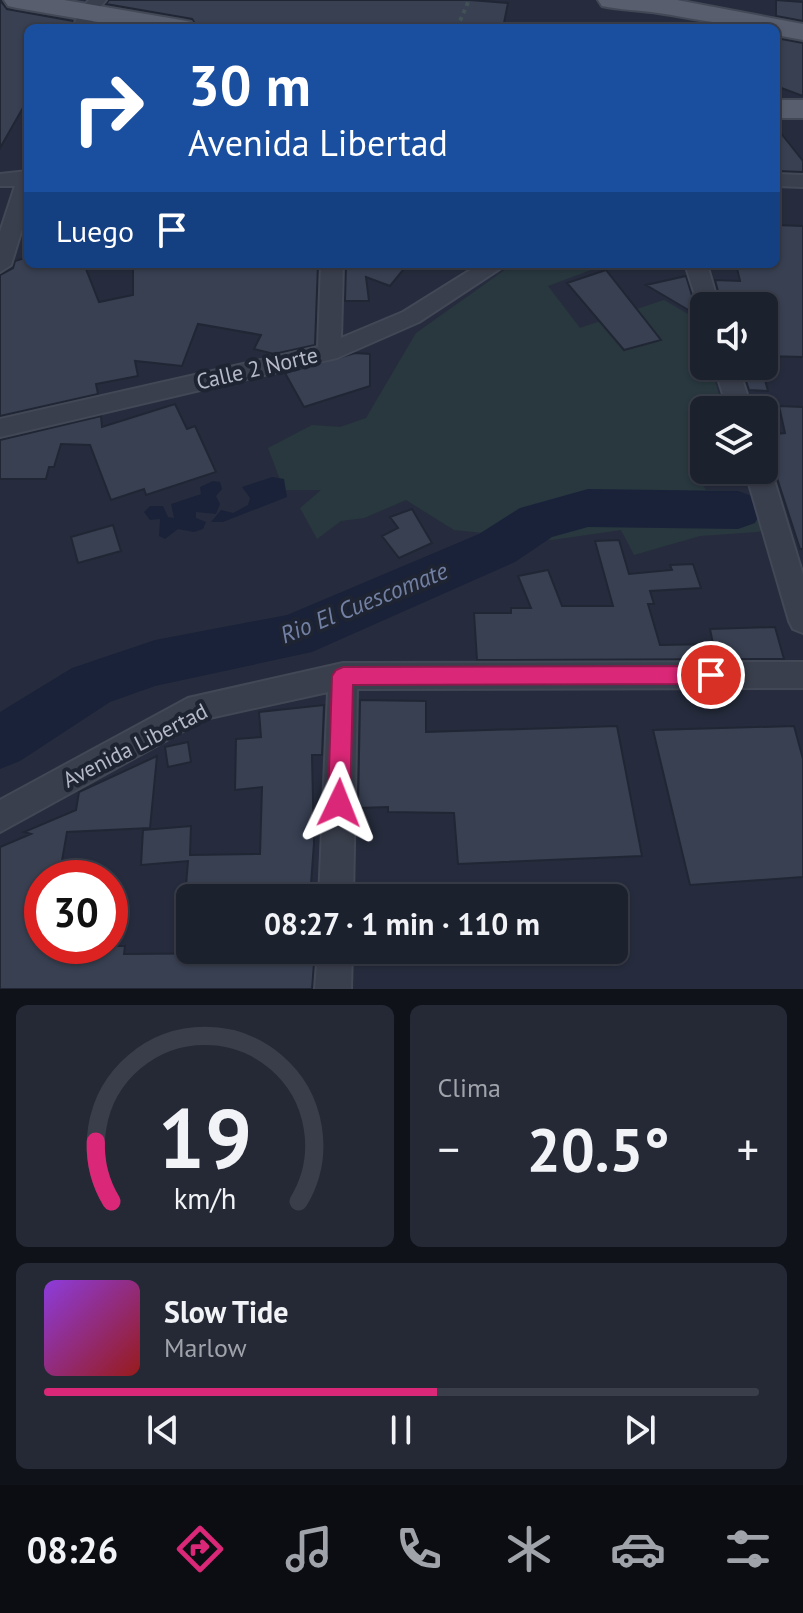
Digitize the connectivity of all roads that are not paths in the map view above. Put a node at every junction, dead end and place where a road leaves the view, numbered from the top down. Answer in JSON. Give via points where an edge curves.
{"nodes":[{"id":1,"x":17,"y":0,"type":"edge"},
{"id":2,"x":611,"y":0,"type":"edge"},
{"id":3,"x":657,"y":2,"type":"edge"},
{"id":4,"x":89,"y":13,"type":"edge"},
{"id":5,"x":156,"y":24,"type":"edge"},
{"id":6,"x":764,"y":24,"type":"edge"},
{"id":7,"x":780,"y":27,"type":"edge"},
{"id":8,"x":803,"y":32,"type":"edge"},
{"id":9,"x":24,"y":179,"type":"edge"},
{"id":10,"x":0,"y":180,"type":"edge"},
{"id":11,"x":780,"y":180,"type":"edge"},
{"id":12,"x":803,"y":181,"type":"edge"},
{"id":13,"x":24,"y":191,"type":"edge"},
{"id":14,"x":0,"y":265,"type":"edge"},
{"id":15,"x":332,"y":268,"type":"edge"},
{"id":16,"x":490,"y":268,"type":"edge"},
{"id":17,"x":697,"y":268,"type":"edge"},
{"id":18,"x":704,"y":292,"type":"edge"},
{"id":19,"x":329,"y":352,"type":"junction"},
{"id":20,"x":0,"y":428,"type":"edge"},
{"id":21,"x":762,"y":484,"type":"edge"},
{"id":22,"x":803,"y":621,"type":"edge"},
{"id":23,"x":803,"y":675,"type":"edge"},
{"id":24,"x":343,"y":676,"type":"junction"},
{"id":25,"x":0,"y":817,"type":"edge"},
{"id":26,"x":336,"y":884,"type":"edge"},
{"id":27,"x":334,"y":964,"type":"edge"},
{"id":28,"x":333,"y":989,"type":"edge"}],
"edges":[{"from":1,"to":4,"type":"main road"},
{"from":2,"to":3,"type":"main road"},
{"from":3,"to":6,"type":"main road"},
{"from":4,"to":5,"type":"main road"},
{"from":7,"to":8,"type":"main road"},
{"from":9,"to":10,"type":"street"},
{"from":11,"to":12,"type":"street"},
{"from":13,"to":14,"type":"street"},
{"from":15,"to":19,"type":"street"},
{"from":16,"to":19,"type":"street","name":"Calle 2 Norte","via":[[411,317]]},
{"from":17,"to":18,"type":"street"},
{"from":19,"to":20,"type":"street","name":"Calle 2 Norte"},
{"from":21,"to":22,"type":"street"},
{"from":23,"to":24,"type":"street","name":"Avenida Libertad"},
{"from":24,"to":25,"type":"street","name":"Avenida Libertad","via":[[199,707]]},
{"from":24,"to":26,"type":"street"},
{"from":27,"to":28,"type":"street"}]}
